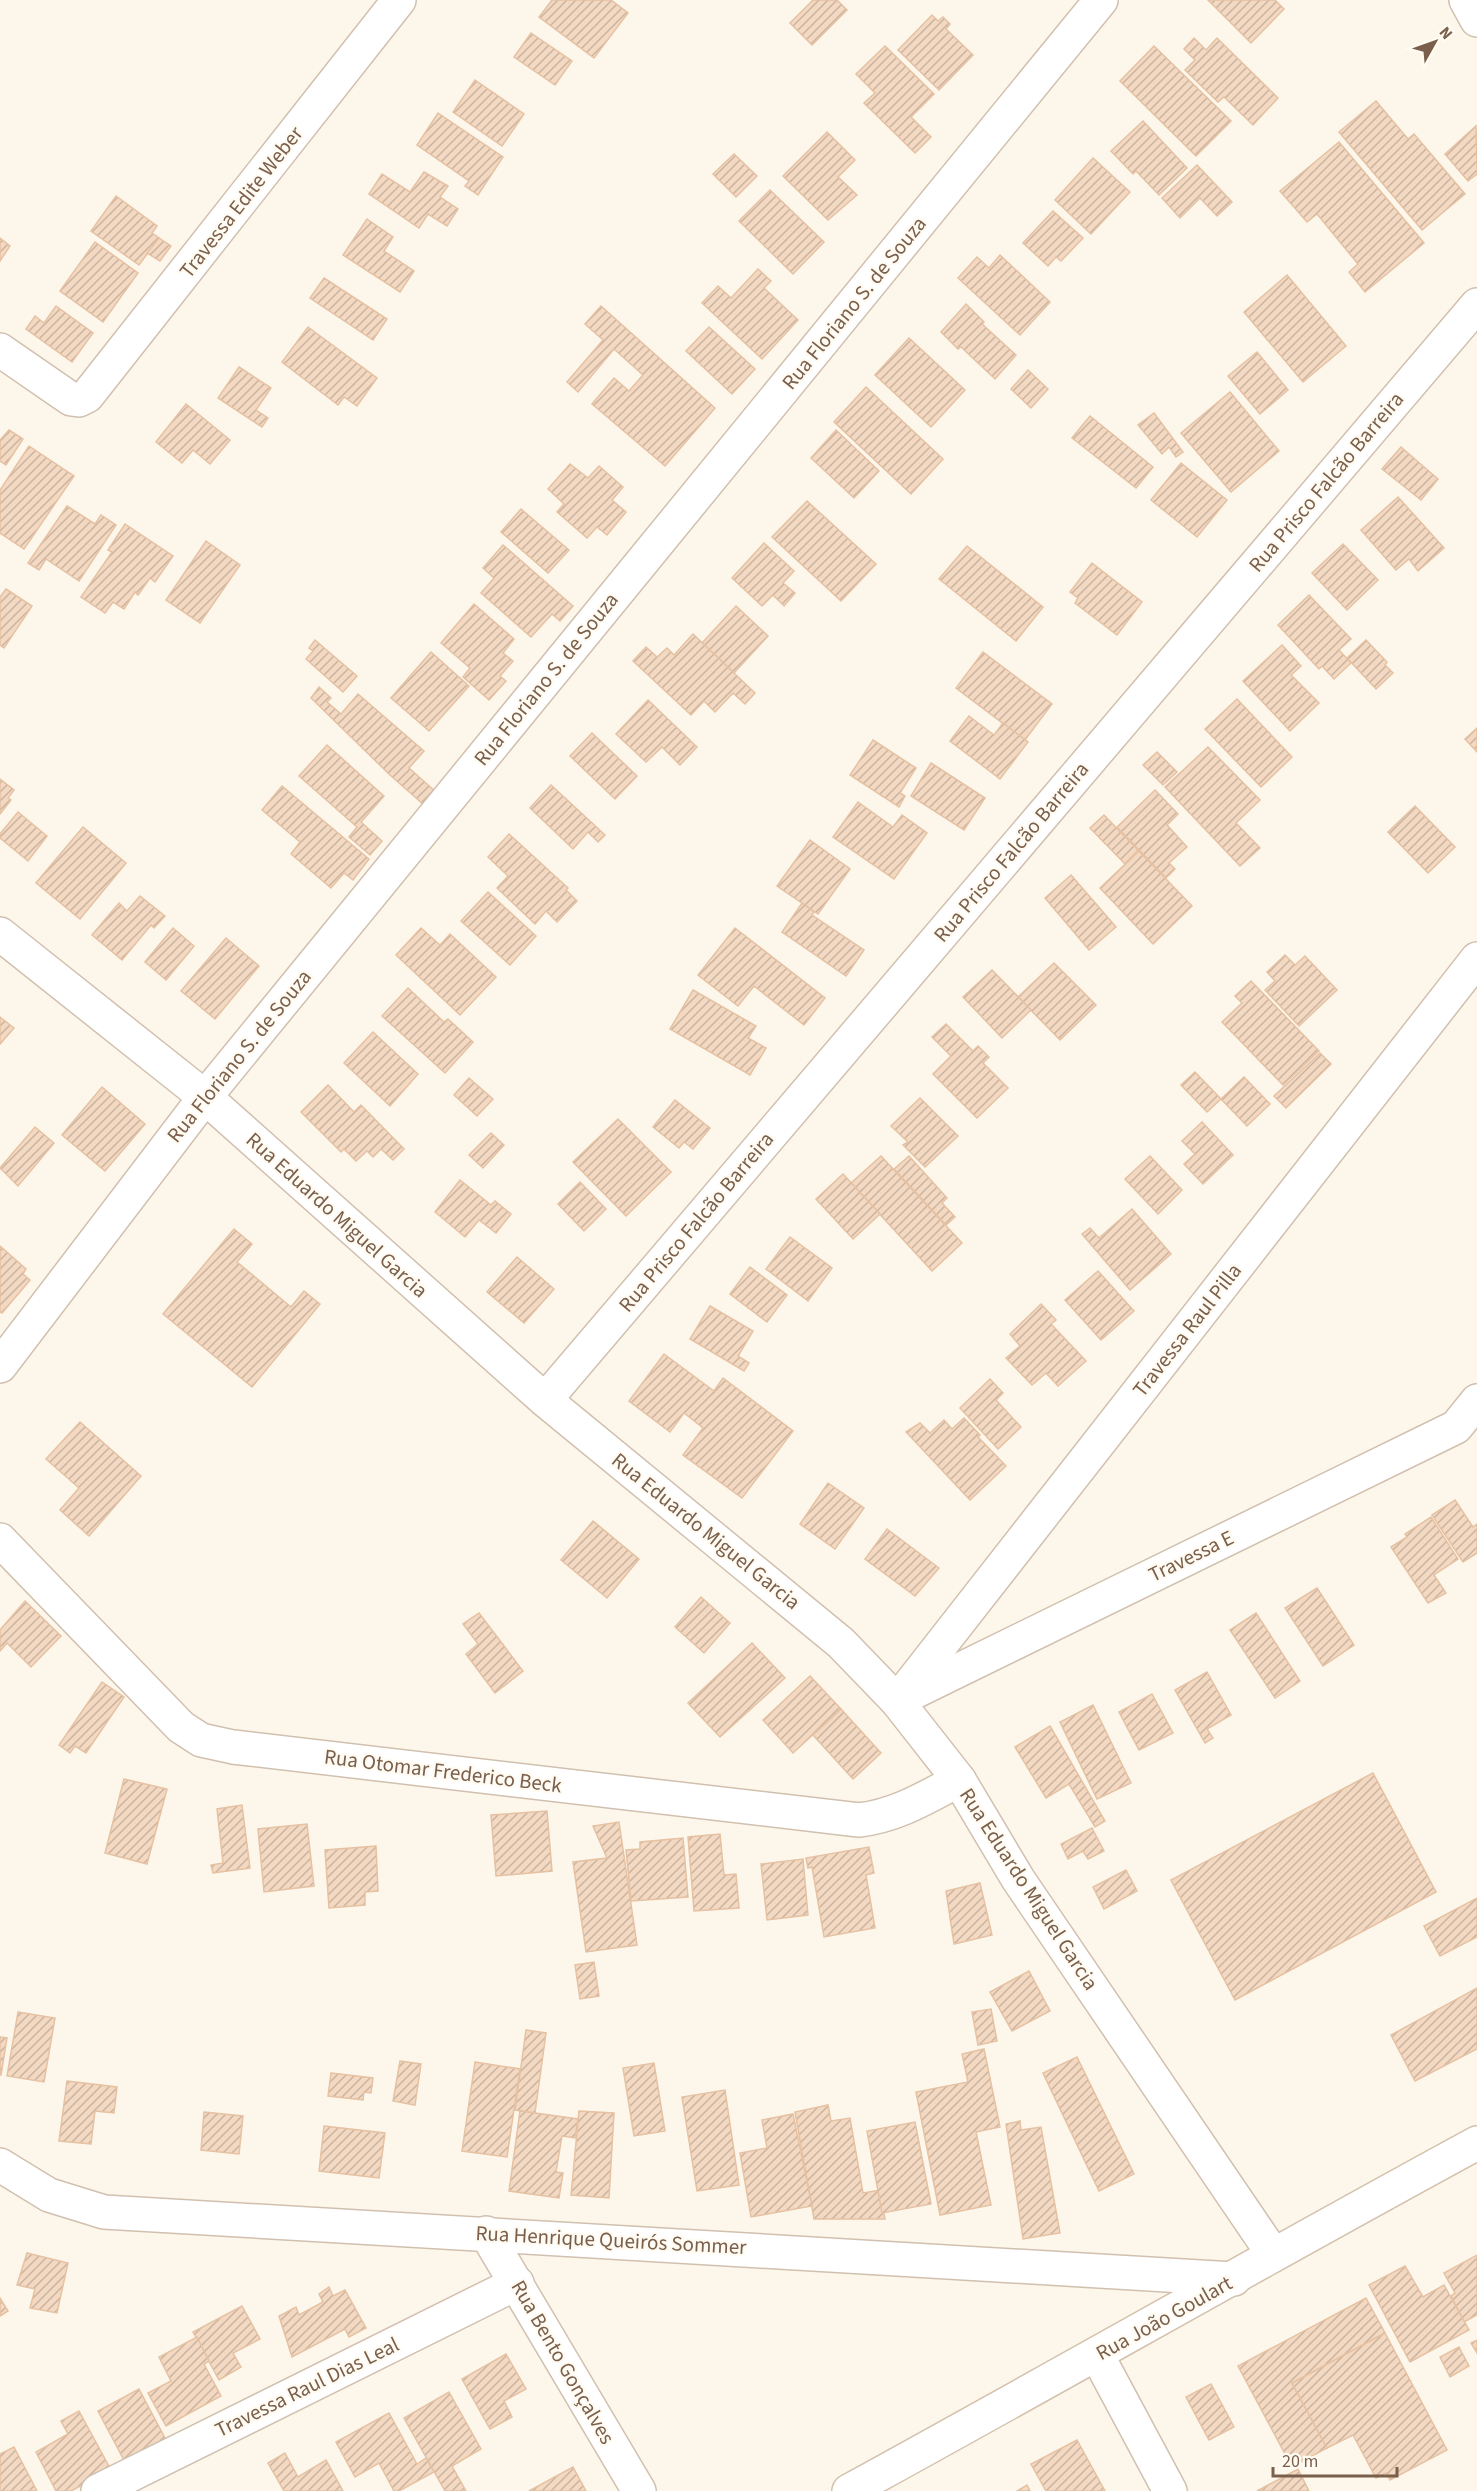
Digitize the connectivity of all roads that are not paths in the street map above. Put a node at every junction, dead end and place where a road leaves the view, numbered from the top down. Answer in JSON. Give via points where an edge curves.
{"nodes":[{"id":1,"x":399,"y":0,"type":"edge"},
{"id":2,"x":1101,"y":0,"type":"edge"},
{"id":3,"x":1466,"y":0,"type":"edge"},
{"id":4,"x":1477,"y":20,"type":"edge"},
{"id":5,"x":1477,"y":305,"type":"edge"},
{"id":6,"x":0,"y":350,"type":"edge"},
{"id":7,"x":0,"y":934,"type":"edge"},
{"id":8,"x":1477,"y":959,"type":"edge"},
{"id":9,"x":205,"y":1097,"type":"junction"},
{"id":10,"x":0,"y":1366,"type":"edge"},
{"id":11,"x":545,"y":1400,"type":"junction"},
{"id":12,"x":1477,"y":1401,"type":"edge"},
{"id":13,"x":0,"y":1540,"type":"edge"},
{"id":14,"x":897,"y":1701,"type":"junction"},
{"id":15,"x":959,"y":1780,"type":"junction"},
{"id":16,"x":1477,"y":2143,"type":"edge"},
{"id":17,"x":0,"y":2165,"type":"edge"},
{"id":18,"x":486,"y":2233,"type":"junction"},
{"id":19,"x":1273,"y":2254,"type":"junction"},
{"id":20,"x":1234,"y":2279,"type":"junction"},
{"id":21,"x":517,"y":2283,"type":"junction"},
{"id":22,"x":1097,"y":2355,"type":"junction"},
{"id":23,"x":98,"y":2491,"type":"edge"},
{"id":24,"x":639,"y":2491,"type":"edge"},
{"id":25,"x":849,"y":2491,"type":"edge"},
{"id":26,"x":1170,"y":2491,"type":"edge"}],
"edges":[{"from":1,"to":6,"type":"street","name":"Travessa Edite Weber","via":[[87,396],[71,399]]},
{"from":2,"to":9,"type":"street","name":"Rua Floriano S. de Souza"},
{"from":3,"to":4,"type":"street"},
{"from":5,"to":11,"type":"street","name":"Rua Prisco Falcão Barreira"},
{"from":7,"to":9,"type":"street","name":"Rua Eduardo Miguel Garcia"},
{"from":8,"to":14,"type":"street","name":"Travessa Raul Pilla"},
{"from":9,"to":10,"type":"street","name":"Rua Floriano S. de Souza"},
{"from":9,"to":11,"type":"street","name":"Rua Eduardo Miguel Garcia"},
{"from":11,"to":14,"type":"street","name":"Rua Eduardo Miguel Garcia","via":[[841,1643]]},
{"from":12,"to":14,"type":"street","name":"Travessa E","via":[[1456,1427]]},
{"from":13,"to":15,"type":"street","name":"Rua Otomar Frederico Beck","via":[[181,1727],[201,1740],[233,1747],[859,1820],[897,1812]]},
{"from":14,"to":15,"type":"street","name":"Rua Eduardo Miguel Garcia"},
{"from":15,"to":19,"type":"street","name":"Rua Eduardo Miguel Garcia","via":[[1018,1879]]},
{"from":16,"to":19,"type":"street","name":"Rua João Goulart"},
{"from":17,"to":18,"type":"street","name":"Rua Henrique Queirós Sommer","via":[[49,2195],[104,2212]]},
{"from":18,"to":20,"type":"street","name":"Rua Henrique Queirós Sommer"},
{"from":18,"to":21,"type":"street","name":"Rua Bento Gonçalves"},
{"from":19,"to":20,"type":"street","name":"Rua João Goulart"},
{"from":20,"to":22,"type":"street","name":"Rua João Goulart"},
{"from":21,"to":23,"type":"street","name":"Travessa Raul Dias Leal"},
{"from":21,"to":24,"type":"street","name":"Rua Bento Gonçalves"},
{"from":22,"to":25,"type":"street","name":"Rua João Goulart"},
{"from":22,"to":26,"type":"street"}]}
